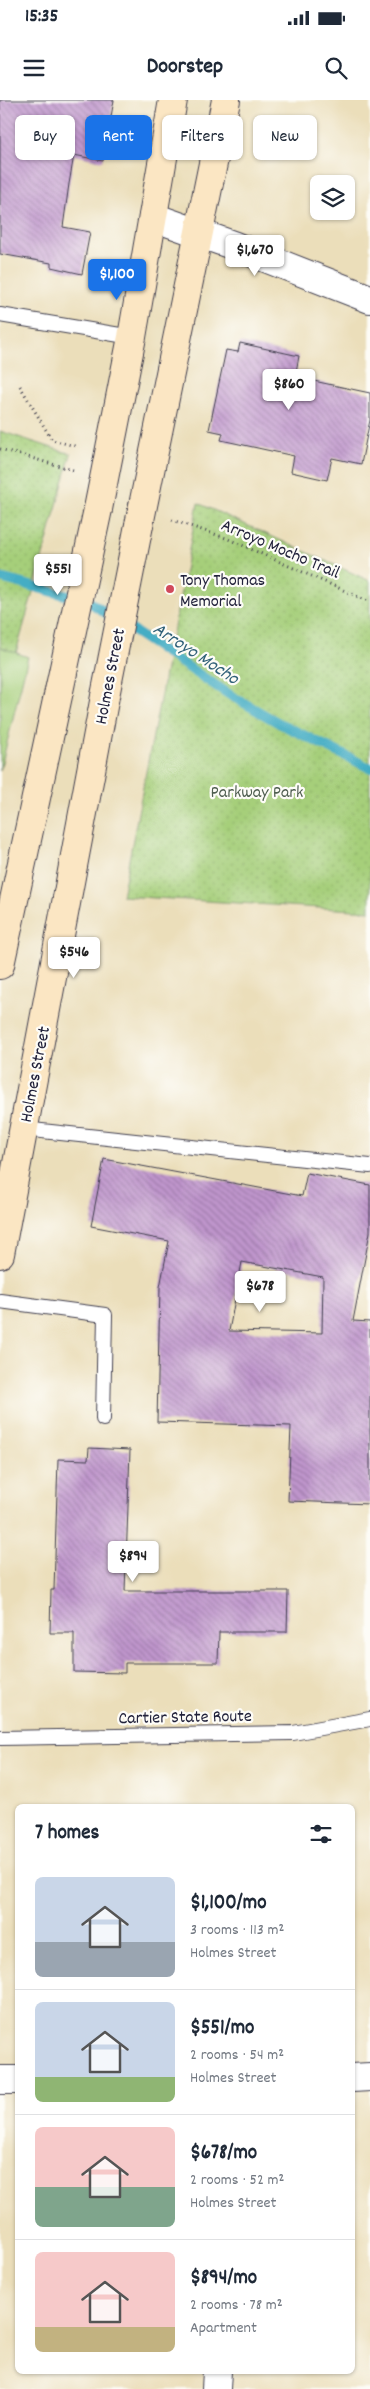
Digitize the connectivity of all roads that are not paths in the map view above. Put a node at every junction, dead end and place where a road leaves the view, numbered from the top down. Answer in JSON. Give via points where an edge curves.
{"nodes":[{"id":1,"x":173,"y":100,"type":"edge"},
{"id":2,"x":226,"y":100,"type":"edge"},
{"id":3,"x":153,"y":217,"type":"junction"},
{"id":4,"x":200,"y":233,"type":"junction"},
{"id":5,"x":370,"y":300,"type":"edge"},
{"id":6,"x":0,"y":314,"type":"edge"},
{"id":7,"x":132,"y":337,"type":"junction"},
{"id":8,"x":0,"y":966,"type":"edge"},
{"id":9,"x":23,"y":1129,"type":"junction"},
{"id":10,"x":370,"y":1166,"type":"edge"},
{"id":11,"x":0,"y":1254,"type":"edge"},
{"id":12,"x":0,"y":1301,"type":"edge"},
{"id":13,"x":103,"y":1418,"type":"dead end"},
{"id":14,"x":370,"y":1719,"type":"edge"},
{"id":15,"x":0,"y":1738,"type":"edge"},
{"id":16,"x":370,"y":2077,"type":"edge"},
{"id":17,"x":355,"y":2078,"type":"edge"},
{"id":18,"x":0,"y":2080,"type":"edge"},
{"id":19,"x":15,"y":2080,"type":"edge"},
{"id":20,"x":217,"y":2374,"type":"edge"},
{"id":21,"x":216,"y":2389,"type":"edge"}],
"edges":[{"from":1,"to":3,"type":"main road"},
{"from":2,"to":4,"type":"main road","name":"Holmes Street"},
{"from":3,"to":4,"type":"street"},
{"from":3,"to":7,"type":"main road"},
{"from":4,"to":5,"type":"street"},
{"from":4,"to":9,"type":"main road","name":"Holmes Street","bridge":true,"via":[[138,525]]},
{"from":6,"to":7,"type":"lane"},
{"from":7,"to":8,"type":"main road","bridge":true},
{"from":9,"to":10,"type":"lane"},
{"from":9,"to":11,"type":"main road","name":"Holmes Street"},
{"from":12,"to":13,"type":"lane","via":[[106,1315]]},
{"from":14,"to":15,"type":"lane","name":"Cartier State Route","via":[[293,1733]]},
{"from":16,"to":17,"type":"street"},
{"from":18,"to":19,"type":"street"},
{"from":20,"to":21,"type":"street"}]}
